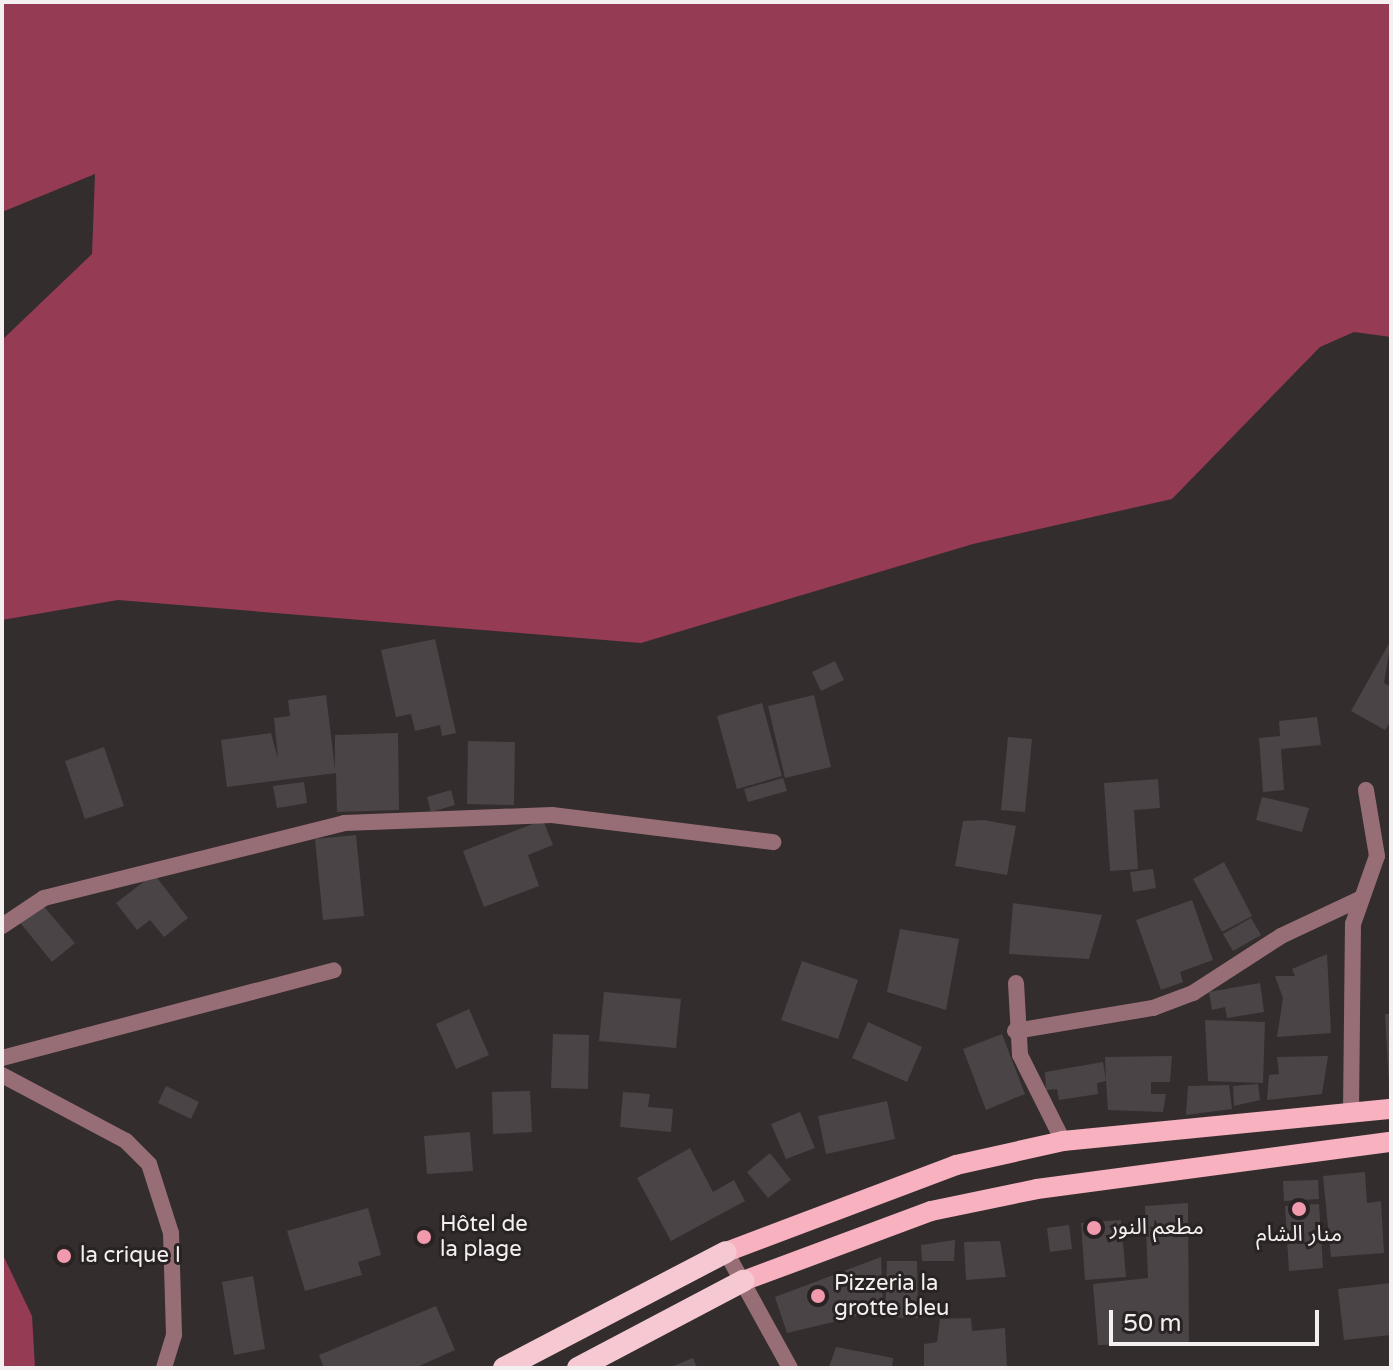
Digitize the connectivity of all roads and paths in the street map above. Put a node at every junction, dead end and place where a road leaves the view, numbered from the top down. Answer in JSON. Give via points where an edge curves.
{"nodes":[{"id":1,"x":1366,"y":790,"type":"dead end"},
{"id":2,"x":773,"y":842,"type":"dead end"},
{"id":3,"x":1360,"y":899,"type":"junction"},
{"id":4,"x":2,"y":926,"type":"edge"},
{"id":5,"x":334,"y":970,"type":"dead end"},
{"id":6,"x":1016,"y":983,"type":"dead end"},
{"id":7,"x":1015,"y":1031,"type":"junction"},
{"id":8,"x":2,"y":1058,"type":"edge"},
{"id":9,"x":2,"y":1075,"type":"edge"},
{"id":10,"x":1391,"y":1109,"type":"edge"},
{"id":11,"x":1351,"y":1113,"type":"junction"},
{"id":12,"x":1063,"y":1141,"type":"junction"},
{"id":13,"x":1391,"y":1142,"type":"edge"},
{"id":14,"x":726,"y":1252,"type":"junction"},
{"id":15,"x":743,"y":1281,"type":"junction"},
{"id":16,"x":164,"y":1368,"type":"edge"},
{"id":17,"x":504,"y":1368,"type":"edge"},
{"id":18,"x":578,"y":1368,"type":"edge"},
{"id":19,"x":790,"y":1368,"type":"edge"}],
"edges":[{"from":1,"to":3,"type":"street","via":[[1377,856]]},
{"from":2,"to":4,"type":"street","via":[[552,815],[344,823],[44,898]]},
{"from":3,"to":7,"type":"street","via":[[1281,936],[1193,993],[1153,1008]]},
{"from":3,"to":11,"type":"street","via":[[1353,924]]},
{"from":5,"to":8,"type":"street"},
{"from":6,"to":7,"type":"street"},
{"from":7,"to":12,"type":"street"},
{"from":9,"to":16,"type":"street","via":[[98,1124],[149,1164],[171,1233],[174,1335]]},
{"from":10,"to":11,"type":"main road"},
{"from":11,"to":12,"type":"main road"},
{"from":12,"to":14,"type":"main road","via":[[956,1165]]},
{"from":13,"to":15,"type":"main road","via":[[1037,1189],[931,1211]]},
{"from":14,"to":15,"type":"street"},
{"from":14,"to":17,"type":"highway"},
{"from":15,"to":18,"type":"highway"},
{"from":15,"to":19,"type":"street"}]}
